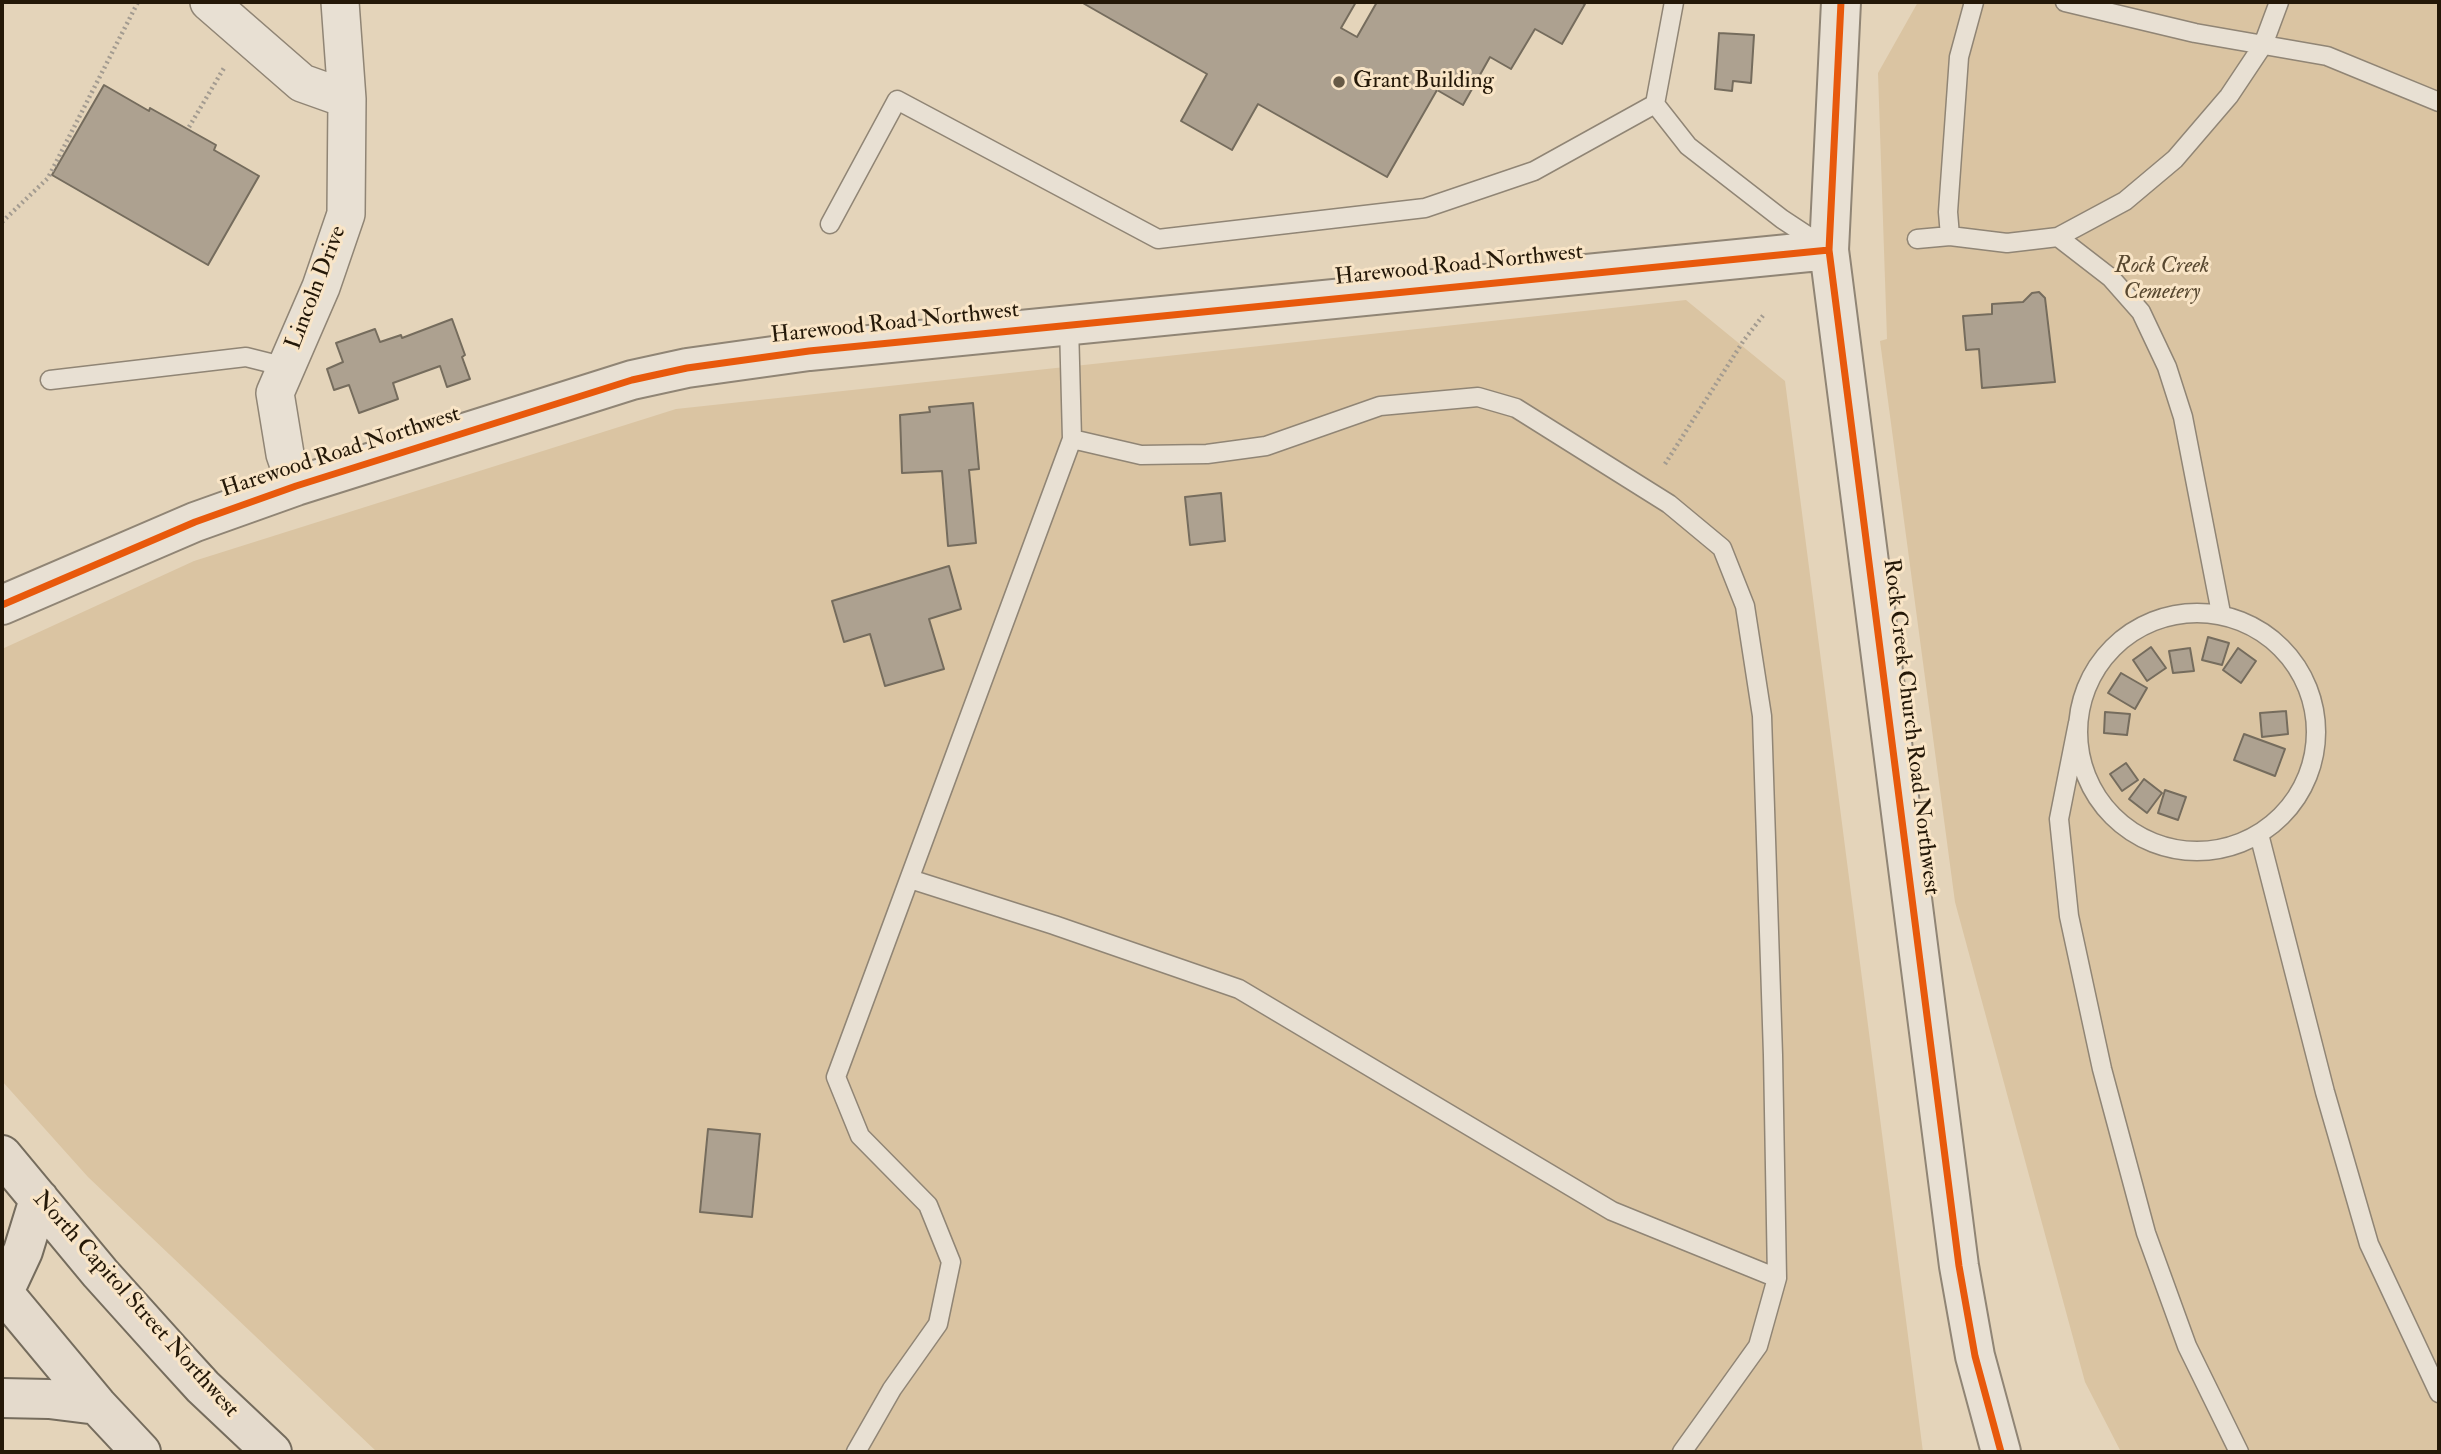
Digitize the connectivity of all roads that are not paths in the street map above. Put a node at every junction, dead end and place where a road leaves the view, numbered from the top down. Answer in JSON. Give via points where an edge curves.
{"nodes":[{"id":1,"x":209,"y":2,"type":"edge"},
{"id":2,"x":340,"y":2,"type":"edge"},
{"id":3,"x":1674,"y":2,"type":"edge"},
{"id":4,"x":1841,"y":2,"type":"edge"},
{"id":5,"x":1974,"y":2,"type":"edge"},
{"id":6,"x":2065,"y":2,"type":"edge"},
{"id":7,"x":2279,"y":2,"type":"edge"},
{"id":8,"x":2263,"y":45,"type":"junction"},
{"id":9,"x":347,"y":99,"type":"junction"},
{"id":10,"x":2439,"y":102,"type":"edge"},
{"id":11,"x":1655,"y":104,"type":"junction"},
{"id":12,"x":830,"y":224,"type":"dead end"},
{"id":13,"x":1950,"y":236,"type":"junction"},
{"id":14,"x":2058,"y":237,"type":"junction"},
{"id":15,"x":1917,"y":239,"type":"dead end"},
{"id":16,"x":1829,"y":250,"type":"junction"},
{"id":17,"x":1069,"y":325,"type":"junction"},
{"id":18,"x":286,"y":367,"type":"junction"},
{"id":19,"x":50,"y":380,"type":"dead end"},
{"id":20,"x":1072,"y":439,"type":"junction"},
{"id":21,"x":296,"y":486,"type":"junction"},
{"id":22,"x":2,"y":605,"type":"edge"},
{"id":23,"x":2221,"y":612,"type":"junction"},
{"id":24,"x":2078,"y":723,"type":"junction"},
{"id":25,"x":2259,"y":834,"type":"junction"},
{"id":26,"x":910,"y":879,"type":"junction"},
{"id":27,"x":2,"y":1155,"type":"edge"},
{"id":28,"x":39,"y":1199,"type":"junction"},
{"id":29,"x":1777,"y":1278,"type":"junction"},
{"id":30,"x":2,"y":1294,"type":"edge"},
{"id":31,"x":2439,"y":1393,"type":"edge"},
{"id":32,"x":2,"y":1398,"type":"edge"},
{"id":33,"x":97,"y":1405,"type":"junction"},
{"id":34,"x":141,"y":1452,"type":"edge"},
{"id":35,"x":272,"y":1452,"type":"edge"},
{"id":36,"x":856,"y":1452,"type":"edge"},
{"id":37,"x":1682,"y":1452,"type":"edge"},
{"id":38,"x":2001,"y":1452,"type":"edge"},
{"id":39,"x":2239,"y":1452,"type":"edge"}],
"edges":[{"from":1,"to":9,"type":"street","via":[[302,83]]},
{"from":2,"to":9,"type":"street","name":"Lincoln Drive"},
{"from":3,"to":11,"type":"lane"},
{"from":4,"to":16,"type":"street","name":"Rock Creek Church Road Northwest"},
{"from":5,"to":13,"type":"lane","via":[[1959,57]]},
{"from":6,"to":8,"type":"lane"},
{"from":7,"to":8,"type":"lane"},
{"from":8,"to":10,"type":"lane","via":[[2327,56]]},
{"from":8,"to":14,"type":"lane","via":[[2229,96],[2175,159],[2125,201]]},
{"from":9,"to":18,"type":"street","name":"Lincoln Drive","via":[[346,214]]},
{"from":11,"to":12,"type":"lane","via":[[1534,171],[1425,208],[1158,239],[897,100]]},
{"from":11,"to":16,"type":"lane","via":[[1688,146]]},
{"from":13,"to":14,"type":"lane","via":[[2007,243]]},
{"from":13,"to":15,"type":"lane"},
{"from":14,"to":23,"type":"lane","via":[[2110,278],[2141,312],[2167,367],[2183,417]]},
{"from":16,"to":17,"type":"street","name":"Harewood Road Northwest"},
{"from":16,"to":38,"type":"street","name":"Rock Creek Church Road Northwest","via":[[1959,1266],[1985,1399]]},
{"from":17,"to":20,"type":"lane"},
{"from":17,"to":21,"type":"street","name":"Harewood Road Northwest","via":[[687,368],[632,380]]},
{"from":18,"to":19,"type":"lane","via":[[246,357]]},
{"from":18,"to":21,"type":"street","name":"Lincoln Drive","via":[[275,393],[285,454]]},
{"from":20,"to":26,"type":"lane"},
{"from":20,"to":29,"type":"lane","via":[[1140,455],[1207,454],[1266,446],[1380,406],[1478,397],[1528,415],[1669,504],[1723,548],[1745,606],[1762,716]]},
{"from":21,"to":22,"type":"street","name":"Harewood Road Northwest","via":[[195,522]]},
{"from":23,"to":24,"type":"lane","via":[[2169,614],[2115,643],[2099,662],[2081,699]]},
{"from":23,"to":25,"type":"lane","via":[[2259,627],[2285,648],[2308,683],[2316,709],[2316,752],[2301,792],[2282,817]]},
{"from":24,"to":25,"type":"lane","via":[[2082,764],[2092,790],[2128,830],[2152,843],[2208,851]]},
{"from":24,"to":39,"type":"lane","via":[[2059,819],[2068,916],[2102,1069],[2146,1233],[2187,1346]]},
{"from":25,"to":31,"type":"lane","via":[[2369,1244]]},
{"from":26,"to":29,"type":"lane","via":[[1239,989],[1612,1211]]},
{"from":26,"to":36,"type":"lane","via":[[836,1077],[860,1136],[928,1205],[951,1262],[938,1324],[892,1389]]},
{"from":27,"to":28,"type":"main road","name":"North Capitol Street Northwest"},
{"from":28,"to":30,"type":"main road","via":[[23,1251]]},
{"from":28,"to":35,"type":"main road","name":"North Capitol Street Northwest","via":[[203,1387]]},
{"from":29,"to":37,"type":"lane","via":[[1758,1346]]},
{"from":30,"to":33,"type":"main road"},
{"from":32,"to":33,"type":"main road"},
{"from":33,"to":34,"type":"main road"}]}
